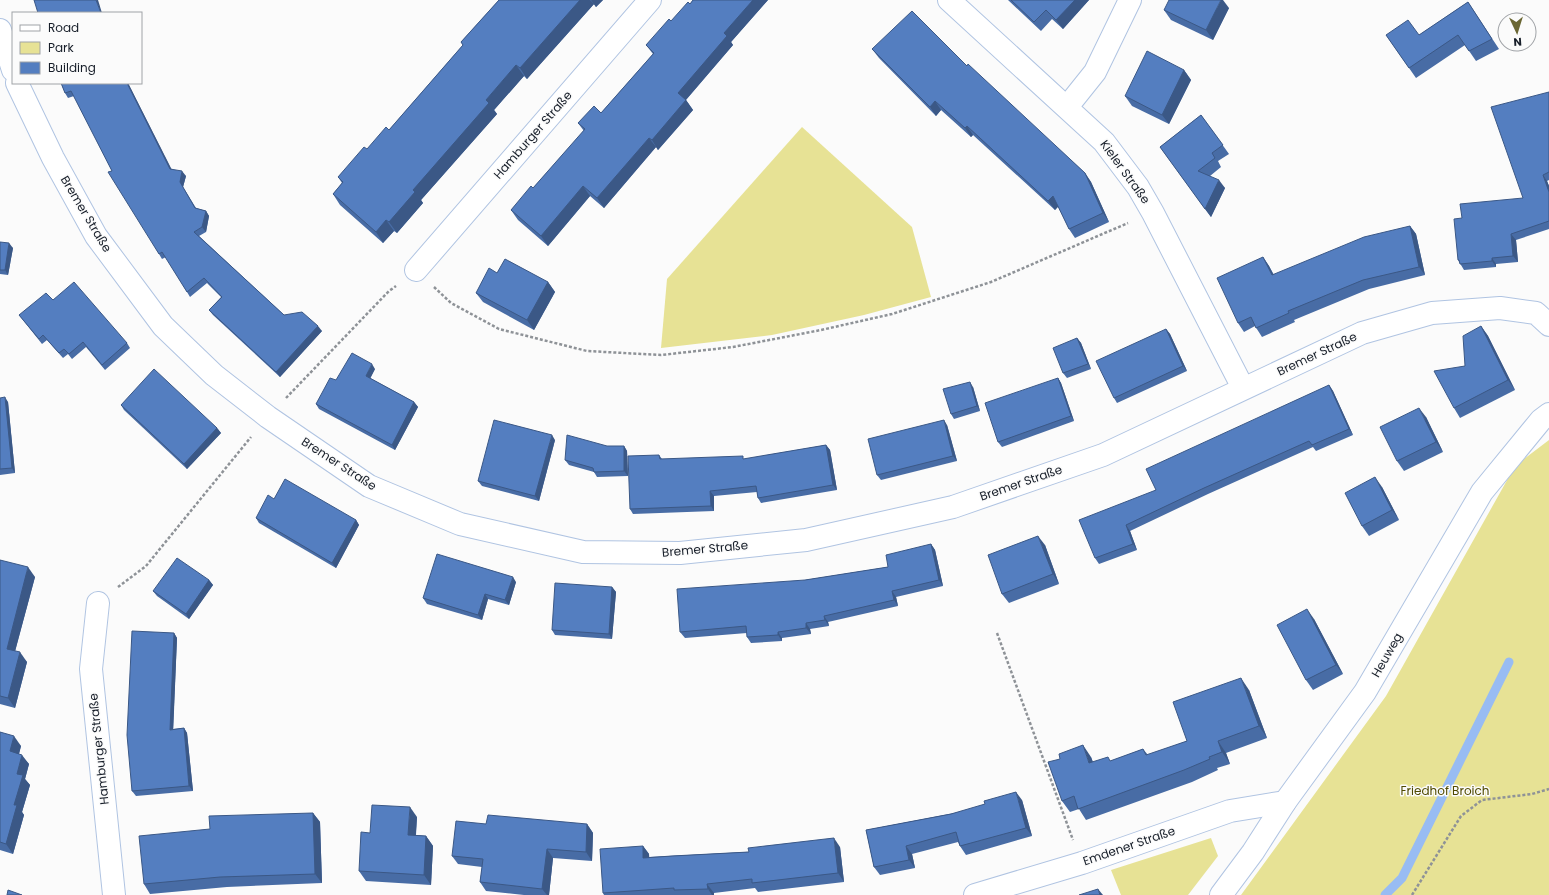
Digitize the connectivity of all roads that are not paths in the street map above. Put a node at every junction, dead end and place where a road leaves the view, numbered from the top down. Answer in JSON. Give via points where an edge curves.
{"nodes":[{"id":1,"x":650,"y":0,"type":"edge"},
{"id":2,"x":949,"y":0,"type":"edge"},
{"id":3,"x":1130,"y":0,"type":"edge"},
{"id":4,"x":0,"y":30,"type":"edge"},
{"id":5,"x":12,"y":67,"type":"edge"},
{"id":6,"x":17,"y":84,"type":"edge"},
{"id":7,"x":1066,"y":107,"type":"junction"},
{"id":8,"x":416,"y":270,"type":"road end"},
{"id":9,"x":1549,"y":325,"type":"edge"},
{"id":10,"x":1243,"y":388,"type":"junction"},
{"id":11,"x":1549,"y":414,"type":"edge"},
{"id":12,"x":98,"y":603,"type":"road end"},
{"id":13,"x":1285,"y":802,"type":"junction"},
{"id":14,"x":114,"y":895,"type":"edge"},
{"id":15,"x":975,"y":895,"type":"edge"},
{"id":16,"x":1221,"y":895,"type":"edge"}],
"edges":[{"from":1,"to":8,"type":"street","name":"Hamburger Straße"},
{"from":2,"to":7,"type":"street","name":"Kieler Straße"},
{"from":3,"to":7,"type":"street","via":[[1095,72]]},
{"from":4,"to":5,"type":"street"},
{"from":6,"to":10,"type":"street","name":"Bremer Straße","via":[[53,158],[96,236],[164,326],[214,375],[369,486],[460,524],[583,552],[680,553],[806,540],[953,507],[1103,455]]},
{"from":7,"to":10,"type":"street","name":"Kieler Straße","via":[[1104,142],[1138,187]]},
{"from":9,"to":10,"type":"street","name":"Bremer Straße","via":[[1536,313],[1500,308],[1432,313],[1362,333]]},
{"from":11,"to":13,"type":"street","name":"Heuweg","via":[[1482,492],[1365,692]]},
{"from":12,"to":14,"type":"street","name":"Hamburger Straße","via":[[91,669]]},
{"from":13,"to":15,"type":"street","name":"Emdener Straße","via":[[1230,811],[1082,863]]},
{"from":13,"to":16,"type":"street","name":"Heuweg"}]}
